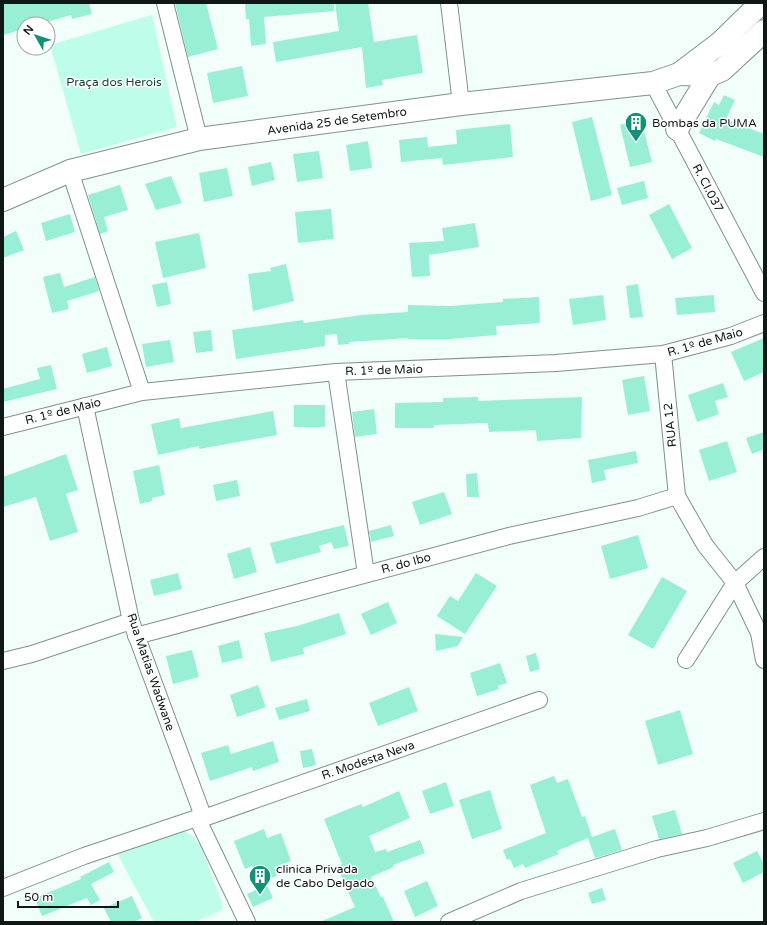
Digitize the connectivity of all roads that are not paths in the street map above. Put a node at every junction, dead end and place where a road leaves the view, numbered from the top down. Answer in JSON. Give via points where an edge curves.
{"nodes":[{"id":1,"x":165,"y":3,"type":"edge"},
{"id":2,"x":449,"y":3,"type":"edge"},
{"id":3,"x":761,"y":3,"type":"edge"},
{"id":4,"x":764,"y":31,"type":"edge"},
{"id":5,"x":679,"y":74,"type":"junction"},
{"id":6,"x":710,"y":75,"type":"junction"},
{"id":7,"x":652,"y":83,"type":"junction"},
{"id":8,"x":461,"y":104,"type":"junction"},
{"id":9,"x":678,"y":129,"type":"junction"},
{"id":10,"x":199,"y":140,"type":"junction"},
{"id":11,"x":70,"y":171,"type":"junction"},
{"id":12,"x":3,"y":200,"type":"edge"},
{"id":13,"x":764,"y":293,"type":"edge"},
{"id":14,"x":764,"y":323,"type":"edge"},
{"id":15,"x":663,"y":354,"type":"junction"},
{"id":16,"x":336,"y":372,"type":"junction"},
{"id":17,"x":142,"y":392,"type":"junction"},
{"id":18,"x":85,"y":406,"type":"junction"},
{"id":19,"x":3,"y":427,"type":"edge"},
{"id":20,"x":677,"y":496,"type":"junction"},
{"id":21,"x":764,"y":557,"type":"edge"},
{"id":22,"x":366,"y":574,"type":"junction"},
{"id":23,"x":735,"y":583,"type":"junction"},
{"id":24,"x":131,"y":621,"type":"junction"},
{"id":25,"x":136,"y":636,"type":"junction"},
{"id":26,"x":686,"y":660,"type":"dead end"},
{"id":27,"x":764,"y":660,"type":"edge"},
{"id":28,"x":3,"y":662,"type":"edge"},
{"id":29,"x":538,"y":700,"type":"dead end"},
{"id":30,"x":200,"y":818,"type":"junction"},
{"id":31,"x":764,"y":821,"type":"edge"},
{"id":32,"x":3,"y":888,"type":"edge"},
{"id":33,"x":245,"y":921,"type":"edge"},
{"id":34,"x":449,"y":922,"type":"edge"}],
"edges":[{"from":1,"to":10,"type":"street"},
{"from":2,"to":8,"type":"street"},
{"from":3,"to":5,"type":"highway","name":"Avenida 25 de Setembro","via":[[720,43]]},
{"from":4,"to":6,"type":"highway","via":[[722,70]]},
{"from":5,"to":6,"type":"highway","name":"Avenida 25 de Setembro"},
{"from":5,"to":7,"type":"highway","name":"Avenida 25 de Setembro"},
{"from":6,"to":9,"type":"highway"},
{"from":7,"to":8,"type":"highway","name":"Avenida 25 de Setembro"},
{"from":7,"to":9,"type":"street","name":"R. CI.037"},
{"from":8,"to":10,"type":"highway","name":"Avenida 25 de Setembro"},
{"from":9,"to":13,"type":"street","name":"R. CI.037"},
{"from":10,"to":11,"type":"highway","name":"Avenida 25 de Setembro"},
{"from":11,"to":12,"type":"highway","name":"Avenida 25 de Setembro"},
{"from":11,"to":17,"type":"street"},
{"from":14,"to":15,"type":"street","name":"R. 1º de Maio","via":[[731,336]]},
{"from":15,"to":16,"type":"street","name":"R. 1º de Maio","via":[[556,363]]},
{"from":15,"to":20,"type":"street","name":"RUA 12"},
{"from":16,"to":17,"type":"street","name":"R. 1º de Maio"},
{"from":16,"to":22,"type":"street"},
{"from":17,"to":18,"type":"street","name":"R. 1º de Maio"},
{"from":18,"to":19,"type":"street","name":"R. 1º de Maio"},
{"from":18,"to":24,"type":"street","name":"Rua Matias Wadwane"},
{"from":20,"to":22,"type":"street","name":"R. do Ibo","via":[[638,508],[509,536]]},
{"from":20,"to":23,"type":"street","via":[[705,545]]},
{"from":21,"to":23,"type":"street"},
{"from":22,"to":25,"type":"street","name":"R. do Ibo"},
{"from":23,"to":26,"type":"street"},
{"from":23,"to":27,"type":"street","via":[[760,633]]},
{"from":24,"to":25,"type":"street","name":"Rua Matias Wadwane"},
{"from":24,"to":28,"type":"street"},
{"from":25,"to":30,"type":"street","name":"Rua Matias Wadwane"},
{"from":29,"to":30,"type":"street","name":"R. Modesta Neva"},
{"from":30,"to":32,"type":"street","name":"R. Modesta Neva","via":[[84,856]]},
{"from":30,"to":33,"type":"street","name":"Rua Matias Wadwane"},
{"from":31,"to":34,"type":"street","via":[[707,838],[657,849],[521,892]]}]}
